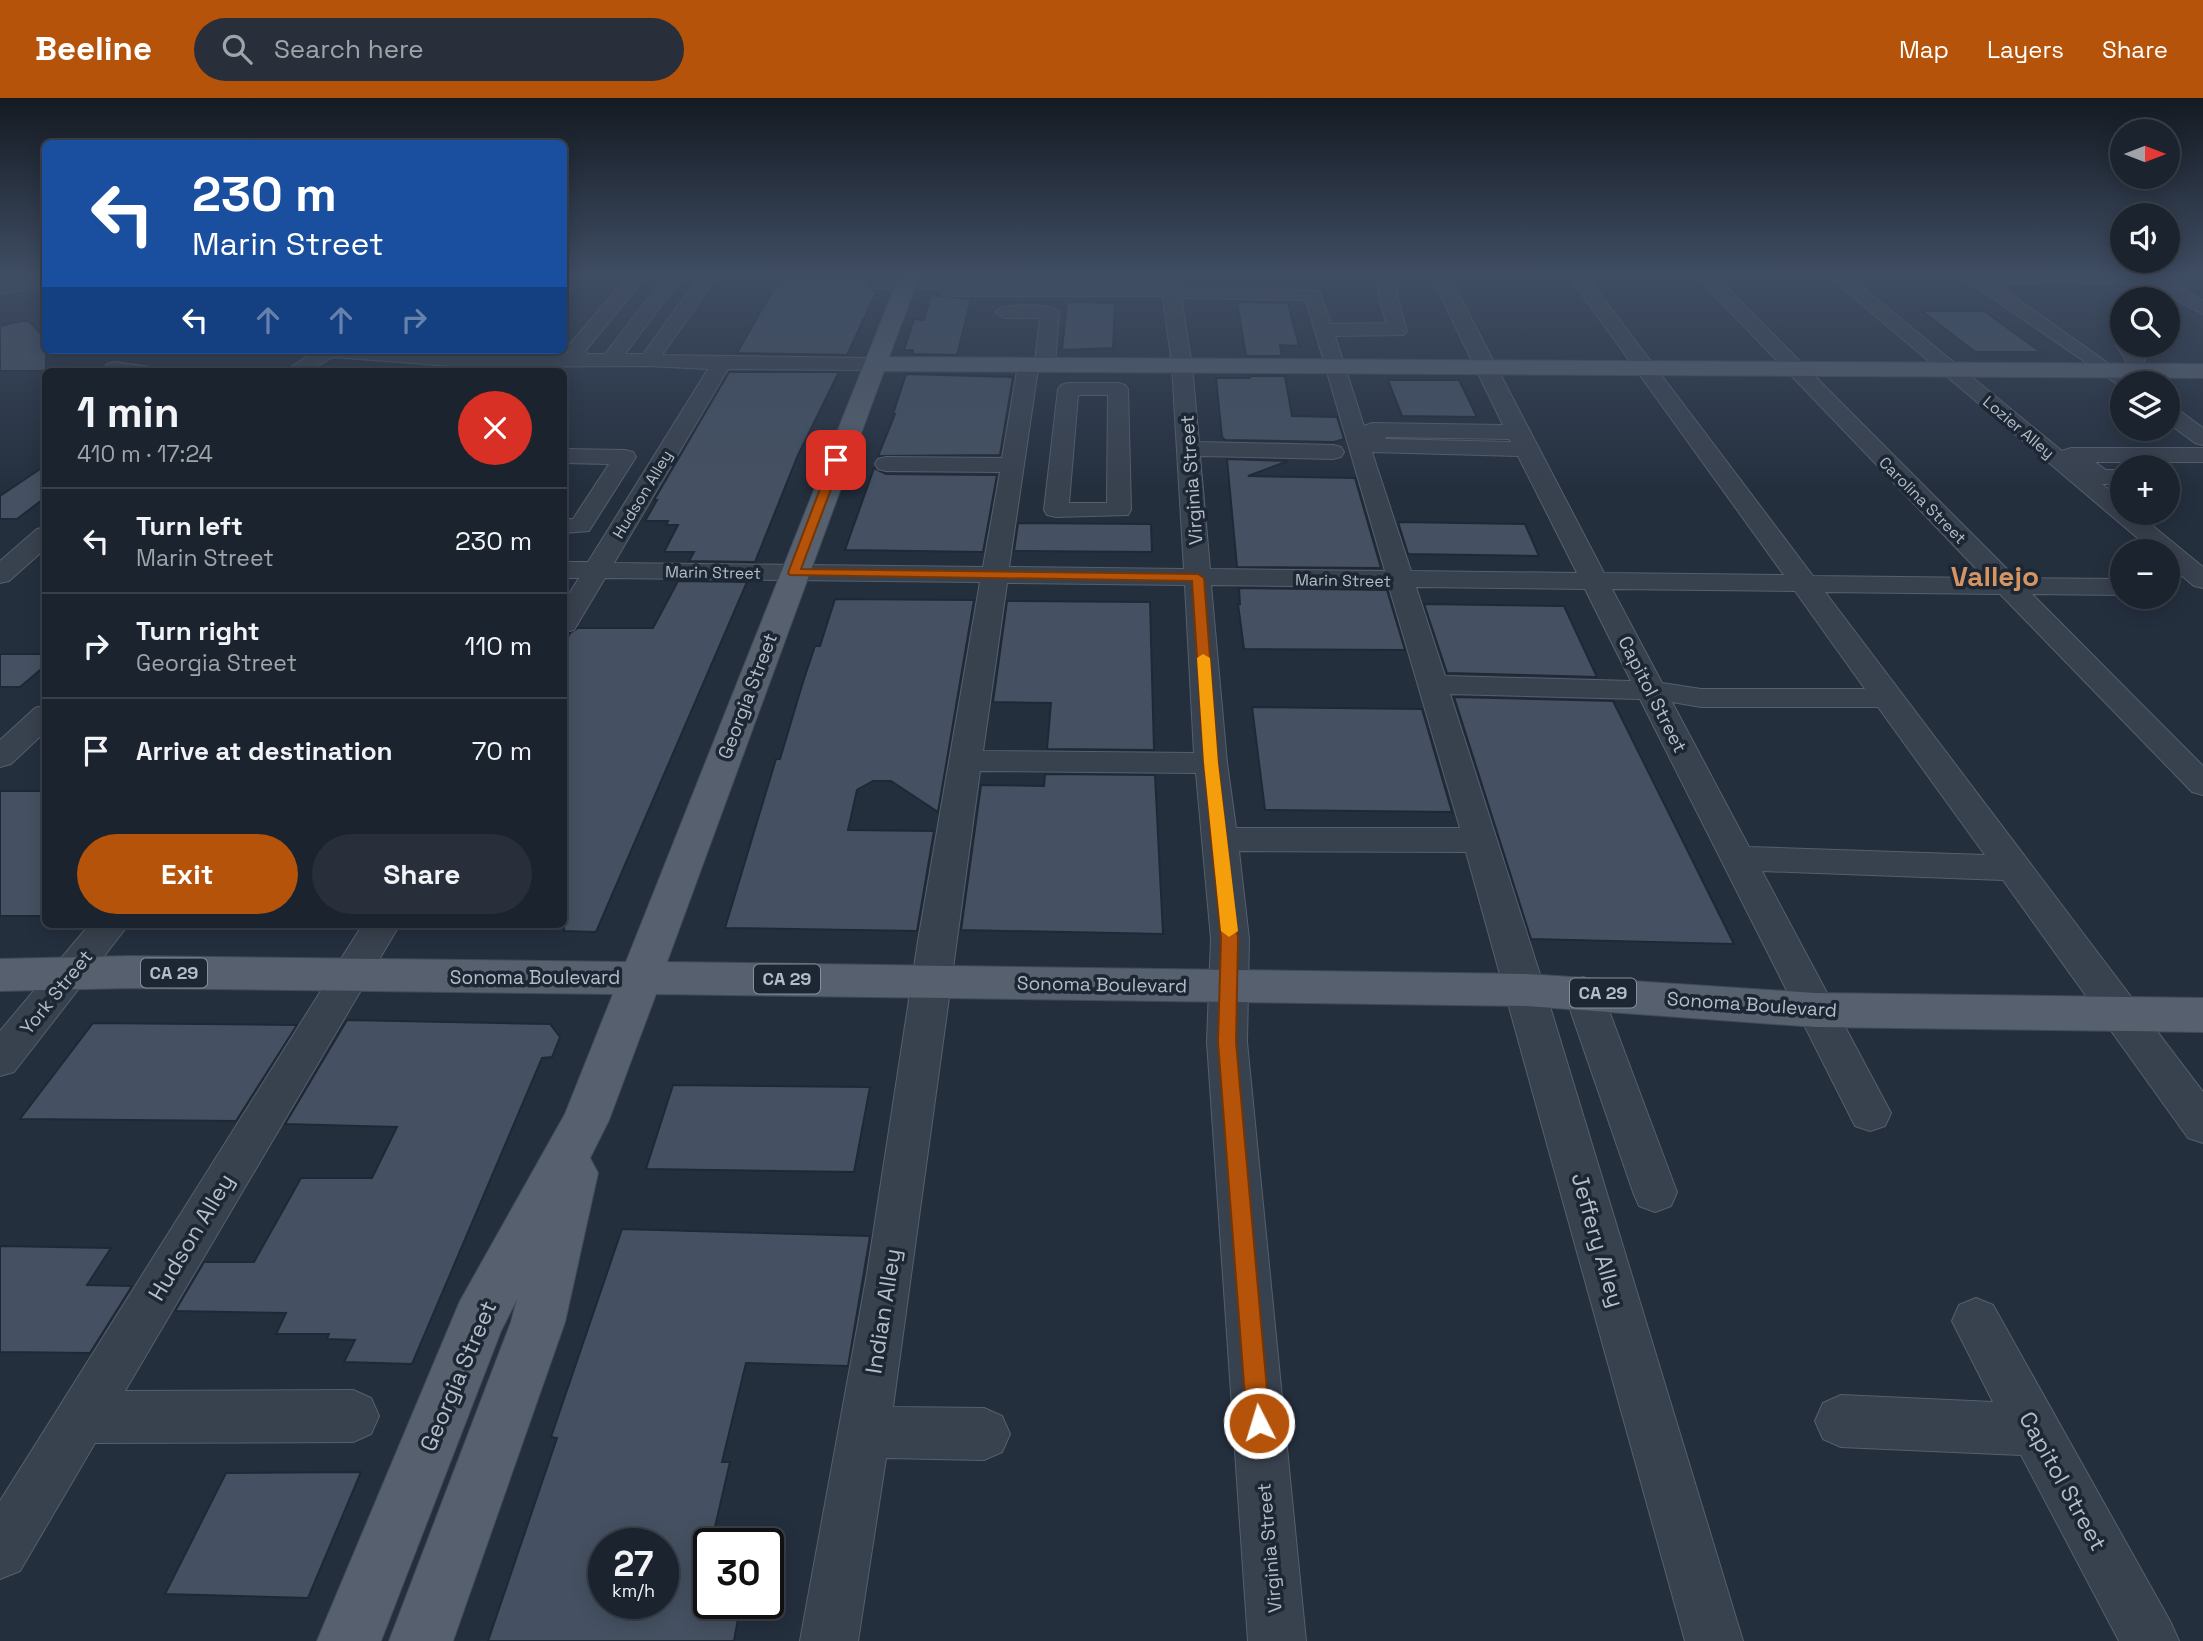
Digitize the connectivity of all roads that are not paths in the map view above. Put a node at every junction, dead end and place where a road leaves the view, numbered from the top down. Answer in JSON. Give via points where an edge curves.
{"nodes":[{"id":1,"x":579,"y":346,"type":"edge"},
{"id":2,"x":622,"y":346,"type":"edge"},
{"id":3,"x":659,"y":346,"type":"edge"},
{"id":4,"x":881,"y":346,"type":"edge"},
{"id":5,"x":1041,"y":346,"type":"edge"},
{"id":6,"x":1179,"y":346,"type":"edge"},
{"id":7,"x":1329,"y":346,"type":"edge"},
{"id":8,"x":1477,"y":346,"type":"edge"},
{"id":9,"x":1629,"y":346,"type":"edge"},
{"id":10,"x":1772,"y":346,"type":"edge"},
{"id":11,"x":1939,"y":346,"type":"edge"},
{"id":12,"x":1943,"y":346,"type":"edge"},
{"id":13,"x":2072,"y":346,"type":"edge"},
{"id":14,"x":324,"y":354,"type":"edge"},
{"id":15,"x":366,"y":354,"type":"edge"},
{"id":16,"x":1951,"y":354,"type":"junction"},
{"id":17,"x":503,"y":355,"type":"edge"},
{"id":18,"x":611,"y":360,"type":"junction"},
{"id":19,"x":649,"y":360,"type":"junction"},
{"id":20,"x":453,"y":361,"type":"edge"},
{"id":21,"x":578,"y":361,"type":"junction"},
{"id":22,"x":874,"y":364,"type":"junction"},
{"id":23,"x":1036,"y":365,"type":"junction"},
{"id":24,"x":1335,"y":365,"type":"junction"},
{"id":25,"x":1182,"y":366,"type":"junction"},
{"id":26,"x":1487,"y":366,"type":"junction"},
{"id":27,"x":300,"y":368,"type":"edge"},
{"id":28,"x":1645,"y":368,"type":"junction"},
{"id":29,"x":1795,"y":370,"type":"junction"},
{"id":30,"x":2203,"y":371,"type":"edge"},
{"id":31,"x":2110,"y":373,"type":"edge"},
{"id":32,"x":2180,"y":373,"type":"edge"},
{"id":33,"x":567,"y":374,"type":"edge"},
{"id":34,"x":714,"y":374,"type":"junction"},
{"id":35,"x":2110,"y":377,"type":"edge"},
{"id":36,"x":2180,"y":422,"type":"edge"},
{"id":37,"x":1119,"y":436,"type":"joint"},
{"id":38,"x":2203,"y":438,"type":"edge"},
{"id":39,"x":1521,"y":440,"type":"junction"},
{"id":40,"x":1188,"y":449,"type":"junction"},
{"id":41,"x":1332,"y":452,"type":"dead end"},
{"id":42,"x":2110,"y":455,"type":"edge"},
{"id":43,"x":2180,"y":455,"type":"edge"},
{"id":44,"x":2203,"y":455,"type":"edge"},
{"id":45,"x":567,"y":456,"type":"edge"},
{"id":46,"x":886,"y":464,"type":"dead end"},
{"id":47,"x":1012,"y":465,"type":"junction"},
{"id":48,"x":2110,"y":477,"type":"edge"},
{"id":49,"x":2180,"y":477,"type":"edge"},
{"id":50,"x":2203,"y":477,"type":"edge"},
{"id":51,"x":567,"y":526,"type":"edge"},
{"id":52,"x":42,"y":537,"type":"edge"},
{"id":53,"x":42,"y":568,"type":"edge"},
{"id":54,"x":3,"y":570,"type":"edge"},
{"id":55,"x":567,"y":570,"type":"edge"},
{"id":56,"x":596,"y":570,"type":"junction"},
{"id":57,"x":794,"y":573,"type":"junction"},
{"id":58,"x":995,"y":576,"type":"junction"},
{"id":59,"x":1198,"y":578,"type":"junction"},
{"id":60,"x":1402,"y":580,"type":"junction"},
{"id":61,"x":2203,"y":580,"type":"edge"},
{"id":62,"x":1594,"y":582,"type":"junction"},
{"id":63,"x":1804,"y":584,"type":"junction"},
{"id":64,"x":2008,"y":586,"type":"junction"},
{"id":65,"x":2110,"y":587,"type":"edge"},
{"id":66,"x":2180,"y":587,"type":"edge"},
{"id":67,"x":2203,"y":587,"type":"edge"},
{"id":68,"x":567,"y":619,"type":"edge"},
{"id":69,"x":1433,"y":685,"type":"junction"},
{"id":70,"x":1651,"y":690,"type":"junction"},
{"id":71,"x":1888,"y":698,"type":"junction"},
{"id":72,"x":42,"y":718,"type":"edge"},
{"id":73,"x":0,"y":757,"type":"edge"},
{"id":74,"x":966,"y":761,"type":"junction"},
{"id":75,"x":1211,"y":763,"type":"junction"},
{"id":76,"x":2203,"y":785,"type":"edge"},
{"id":77,"x":1221,"y":839,"type":"junction"},
{"id":78,"x":1480,"y":840,"type":"junction"},
{"id":79,"x":1737,"y":858,"type":"junction"},
{"id":80,"x":2014,"y":868,"type":"junction"},
{"id":81,"x":108,"y":928,"type":"edge"},
{"id":82,"x":380,"y":928,"type":"edge"},
{"id":83,"x":352,"y":973,"type":"junction"},
{"id":84,"x":0,"y":975,"type":"edge"},
{"id":85,"x":69,"y":975,"type":"junction"},
{"id":86,"x":642,"y":978,"type":"junction"},
{"id":87,"x":932,"y":981,"type":"junction"},
{"id":88,"x":1228,"y":986,"type":"junction"},
{"id":89,"x":1526,"y":990,"type":"junction"},
{"id":90,"x":1583,"y":992,"type":"junction"},
{"id":91,"x":1816,"y":1010,"type":"junction"},
{"id":92,"x":2121,"y":1014,"type":"junction"},
{"id":93,"x":2203,"y":1015,"type":"edge"},
{"id":94,"x":0,"y":1060,"type":"edge"},
{"id":95,"x":1870,"y":1113,"type":"dead end"},
{"id":96,"x":586,"y":1120,"type":"junction"},
{"id":97,"x":2203,"y":1125,"type":"edge"},
{"id":98,"x":1655,"y":1192,"type":"dead end"},
{"id":99,"x":1976,"y":1321,"type":"dead end"},
{"id":100,"x":353,"y":1416,"type":"dead end"},
{"id":101,"x":82,"y":1417,"type":"junction"},
{"id":102,"x":1841,"y":1421,"type":"dead end"},
{"id":103,"x":2035,"y":1430,"type":"junction"},
{"id":104,"x":863,"y":1432,"type":"junction"},
{"id":105,"x":984,"y":1434,"type":"dead end"},
{"id":106,"x":0,"y":1551,"type":"edge"},
{"id":107,"x":349,"y":1641,"type":"edge"},
{"id":108,"x":422,"y":1641,"type":"edge"},
{"id":109,"x":829,"y":1641,"type":"edge"},
{"id":110,"x":1277,"y":1641,"type":"edge"},
{"id":111,"x":1714,"y":1641,"type":"edge"},
{"id":112,"x":2150,"y":1641,"type":"edge"}],
"edges":[{"from":1,"to":21,"type":"street"},
{"from":2,"to":18,"type":"street"},
{"from":3,"to":19,"type":"street"},
{"from":4,"to":22,"type":"main road","name":"Georgia Street"},
{"from":5,"to":23,"type":"street","name":"Indian Alley"},
{"from":6,"to":25,"type":"street","name":"Virginia Street"},
{"from":7,"to":24,"type":"street","name":"Jeffery Alley"},
{"from":8,"to":26,"type":"street","name":"Capitol Street"},
{"from":9,"to":28,"type":"street"},
{"from":10,"to":29,"type":"street","name":"Carolina Street"},
{"from":11,"to":16,"type":"street","name":"Lozier Alley"},
{"from":12,"to":16,"type":"street"},
{"from":13,"to":31,"type":"street"},
{"from":14,"to":27,"type":"street"},
{"from":15,"to":20,"type":"street"},
{"from":16,"to":29,"type":"main road"},
{"from":16,"to":35,"type":"main road","via":[[1981,370]]},
{"from":16,"to":61,"type":"street","name":"Lozier Alley"},
{"from":17,"to":20,"type":"street"},
{"from":17,"to":21,"type":"street"},
{"from":18,"to":19,"type":"street"},
{"from":18,"to":21,"type":"street"},
{"from":19,"to":34,"type":"street"},
{"from":21,"to":33,"type":"street"},
{"from":22,"to":23,"type":"main road"},
{"from":22,"to":34,"type":"street"},
{"from":22,"to":57,"type":"main road","name":"Georgia Street"},
{"from":23,"to":25,"type":"main road"},
{"from":23,"to":47,"type":"street","name":"Indian Alley"},
{"from":24,"to":25,"type":"main road"},
{"from":24,"to":26,"type":"main road"},
{"from":24,"to":60,"type":"street","name":"Jeffery Alley"},
{"from":25,"to":40,"type":"street","name":"Virginia Street"},
{"from":26,"to":28,"type":"main road"},
{"from":26,"to":39,"type":"street","name":"Capitol Street"},
{"from":28,"to":29,"type":"main road"},
{"from":28,"to":63,"type":"street"},
{"from":29,"to":64,"type":"street","name":"Carolina Street"},
{"from":30,"to":32,"type":"main road"},
{"from":34,"to":56,"type":"street","name":"Hudson Alley"},
{"from":36,"to":38,"type":"street"},
{"from":37,"to":37,"type":"street","via":[[1118,389],[1068,389],[1056,510],[1119,510]]},
{"from":39,"to":39,"type":"street","via":[[1377,446],[1372,430]]},
{"from":39,"to":62,"type":"street","name":"Capitol Street"},
{"from":40,"to":41,"type":"street"},
{"from":40,"to":59,"type":"street","name":"Virginia Street"},
{"from":42,"to":48,"type":"street","via":[[2071,455],[2100,477]]},
{"from":43,"to":44,"type":"street"},
{"from":45,"to":51,"type":"street","via":[[625,457],[580,526]]},
{"from":46,"to":47,"type":"street"},
{"from":47,"to":58,"type":"street","name":"Indian Alley"},
{"from":49,"to":50,"type":"street"},
{"from":52,"to":54,"type":"street"},
{"from":53,"to":54,"type":"street"},
{"from":55,"to":56,"type":"street","name":"Marin Street"},
{"from":56,"to":57,"type":"street","name":"Marin Street"},
{"from":56,"to":68,"type":"street","name":"Hudson Alley"},
{"from":57,"to":58,"type":"street","name":"Marin Street"},
{"from":57,"to":86,"type":"main road","name":"Georgia Street"},
{"from":58,"to":59,"type":"street","name":"Marin Street"},
{"from":58,"to":74,"type":"street","name":"Indian Alley"},
{"from":59,"to":60,"type":"street","name":"Marin Street"},
{"from":59,"to":75,"type":"street","name":"Virginia Street"},
{"from":60,"to":62,"type":"street","name":"Marin Street"},
{"from":60,"to":69,"type":"street","name":"Jeffery Alley"},
{"from":62,"to":63,"type":"street","name":"Marin Street"},
{"from":62,"to":70,"type":"street","name":"Capitol Street"},
{"from":63,"to":64,"type":"street","name":"Marin Street"},
{"from":63,"to":71,"type":"street"},
{"from":64,"to":65,"type":"street","name":"Marin Street"},
{"from":64,"to":76,"type":"street","name":"Carolina Street"},
{"from":66,"to":67,"type":"street"},
{"from":69,"to":70,"type":"street"},
{"from":69,"to":78,"type":"street","name":"Jeffery Alley"},
{"from":70,"to":71,"type":"street","via":[[1700,698]]},
{"from":70,"to":79,"type":"street","name":"Capitol Street"},
{"from":71,"to":80,"type":"street"},
{"from":72,"to":73,"type":"street"},
{"from":74,"to":75,"type":"street"},
{"from":74,"to":87,"type":"street","name":"Indian Alley"},
{"from":75,"to":77,"type":"street","name":"Virginia Street"},
{"from":77,"to":78,"type":"street"},
{"from":77,"to":88,"type":"street","name":"Virginia Street","via":[[1230,939]]},
{"from":78,"to":89,"type":"street","name":"Jeffery Alley"},
{"from":79,"to":80,"type":"street"},
{"from":79,"to":91,"type":"street","name":"Capitol Street"},
{"from":80,"to":92,"type":"street"},
{"from":81,"to":85,"type":"street","name":"York Street"},
{"from":82,"to":83,"type":"street","name":"Hudson Alley"},
{"from":83,"to":85,"type":"main road","name":"Sonoma Boulevard","number":"CA 29"},
{"from":83,"to":86,"type":"main road","name":"Sonoma Boulevard","number":"CA 29"},
{"from":83,"to":101,"type":"street","name":"Hudson Alley"},
{"from":84,"to":85,"type":"main road","name":"Sonoma Boulevard","number":"CA 29"},
{"from":85,"to":94,"type":"street","name":"York Street"},
{"from":86,"to":87,"type":"main road","name":"Sonoma Boulevard","number":"CA 29"},
{"from":86,"to":96,"type":"main road","name":"Georgia Street"},
{"from":87,"to":88,"type":"main road","name":"Sonoma Boulevard","number":"CA 29"},
{"from":87,"to":104,"type":"street","name":"Indian Alley"},
{"from":88,"to":89,"type":"main road","name":"Sonoma Boulevard","number":"CA 29"},
{"from":88,"to":110,"type":"street","name":"Virginia Street","via":[[1227,1042]]},
{"from":89,"to":90,"type":"main road","name":"Sonoma Boulevard","number":"CA 29"},
{"from":89,"to":111,"type":"street","name":"Jeffery Alley"},
{"from":90,"to":91,"type":"main road","name":"Sonoma Boulevard","number":"CA 29"},
{"from":90,"to":98,"type":"street"},
{"from":91,"to":92,"type":"main road","name":"Sonoma Boulevard","number":"CA 29"},
{"from":91,"to":95,"type":"street","name":"Capitol Street"},
{"from":92,"to":93,"type":"main road","name":"Sonoma Boulevard","number":"CA 29"},
{"from":92,"to":97,"type":"street"},
{"from":96,"to":107,"type":"main road","name":"Georgia Street","via":[[479,1319]]},
{"from":96,"to":108,"type":"main road","name":"Georgia Street","via":[[538,1322]]},
{"from":99,"to":103,"type":"street","name":"Capitol Street"},
{"from":100,"to":101,"type":"street"},
{"from":101,"to":106,"type":"street","name":"Hudson Alley"},
{"from":102,"to":103,"type":"street"},
{"from":103,"to":112,"type":"street","name":"Capitol Street"},
{"from":104,"to":105,"type":"street"},
{"from":104,"to":109,"type":"street","name":"Indian Alley"}]}
